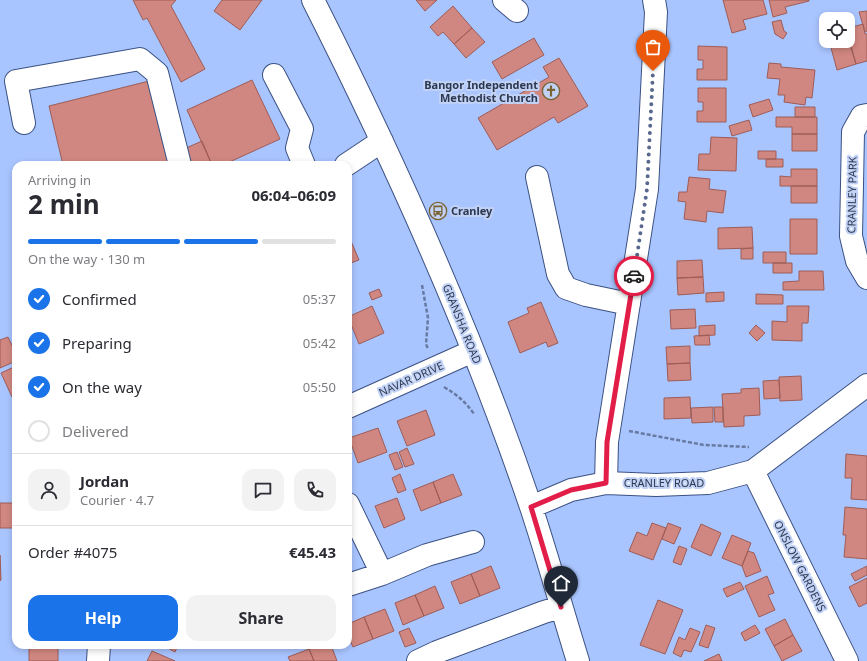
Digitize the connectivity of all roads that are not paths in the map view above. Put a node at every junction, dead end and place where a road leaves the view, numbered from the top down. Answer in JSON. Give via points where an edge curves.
{"nodes":[{"id":1,"x":313,"y":0,"type":"edge"},
{"id":2,"x":654,"y":0,"type":"edge"},
{"id":3,"x":274,"y":75,"type":"dead end"},
{"id":4,"x":867,"y":115,"type":"edge"},
{"id":5,"x":24,"y":123,"type":"dead end"},
{"id":6,"x":382,"y":141,"type":"junction"},
{"id":7,"x":179,"y":161,"type":"edge"},
{"id":8,"x":302,"y":161,"type":"edge"},
{"id":9,"x":352,"y":161,"type":"edge"},
{"id":10,"x":537,"y":177,"type":"dead end"},
{"id":11,"x":867,"y":278,"type":"edge"},
{"id":12,"x":629,"y":304,"type":"junction"},
{"id":13,"x":473,"y":351,"type":"junction"},
{"id":14,"x":867,"y":385,"type":"edge"},
{"id":15,"x":352,"y":405,"type":"edge"},
{"id":16,"x":753,"y":471,"type":"junction"},
{"id":17,"x":606,"y":483,"type":"junction"},
{"id":18,"x":531,"y":507,"type":"junction"},
{"id":19,"x":352,"y":512,"type":"edge"},
{"id":20,"x":473,"y":542,"type":"dead end"},
{"id":21,"x":382,"y":574,"type":"junction"},
{"id":22,"x":352,"y":584,"type":"edge"},
{"id":23,"x":561,"y":607,"type":"junction"},
{"id":24,"x":99,"y":649,"type":"edge"},
{"id":25,"x":98,"y":661,"type":"edge"},
{"id":26,"x":418,"y":661,"type":"edge"},
{"id":27,"x":578,"y":661,"type":"edge"},
{"id":28,"x":847,"y":661,"type":"edge"}],
"edges":[{"from":1,"to":6,"type":"street","name":"GRANSHA ROAD"},
{"from":2,"to":12,"type":"street","via":[[656,12],[647,189]]},
{"from":3,"to":8,"type":"street","via":[[302,129],[297,148]]},
{"from":4,"to":11,"type":"street","name":"CRANLEY PARK","via":[[862,116],[853,132],[851,236],[857,261]]},
{"from":5,"to":7,"type":"street","via":[[16,81],[140,59],[158,73]]},
{"from":6,"to":9,"type":"street"},
{"from":6,"to":13,"type":"street","name":"GRANSHA ROAD","via":[[424,231]]},
{"from":10,"to":12,"type":"street","via":[[558,274],[566,288]]},
{"from":12,"to":17,"type":"street","via":[[607,442]]},
{"from":13,"to":15,"type":"street","name":"NAVAR DRIVE"},
{"from":13,"to":18,"type":"street","name":"GRANSHA ROAD"},
{"from":14,"to":16,"type":"street","name":"CRANLEY ROAD"},
{"from":16,"to":17,"type":"street","name":"CRANLEY ROAD","via":[[708,483]]},
{"from":16,"to":28,"type":"street","name":"ONSLOW GARDENS"},
{"from":17,"to":18,"type":"street","name":"CRANLEY ROAD","via":[[571,490]]},
{"from":18,"to":23,"type":"street","name":"GRANSHA ROAD"},
{"from":19,"to":21,"type":"street"},
{"from":20,"to":21,"type":"street","via":[[428,555]]},
{"from":21,"to":22,"type":"street"},
{"from":23,"to":26,"type":"street"},
{"from":23,"to":27,"type":"street","name":"GRANSHA ROAD"},
{"from":24,"to":25,"type":"street"}]}
